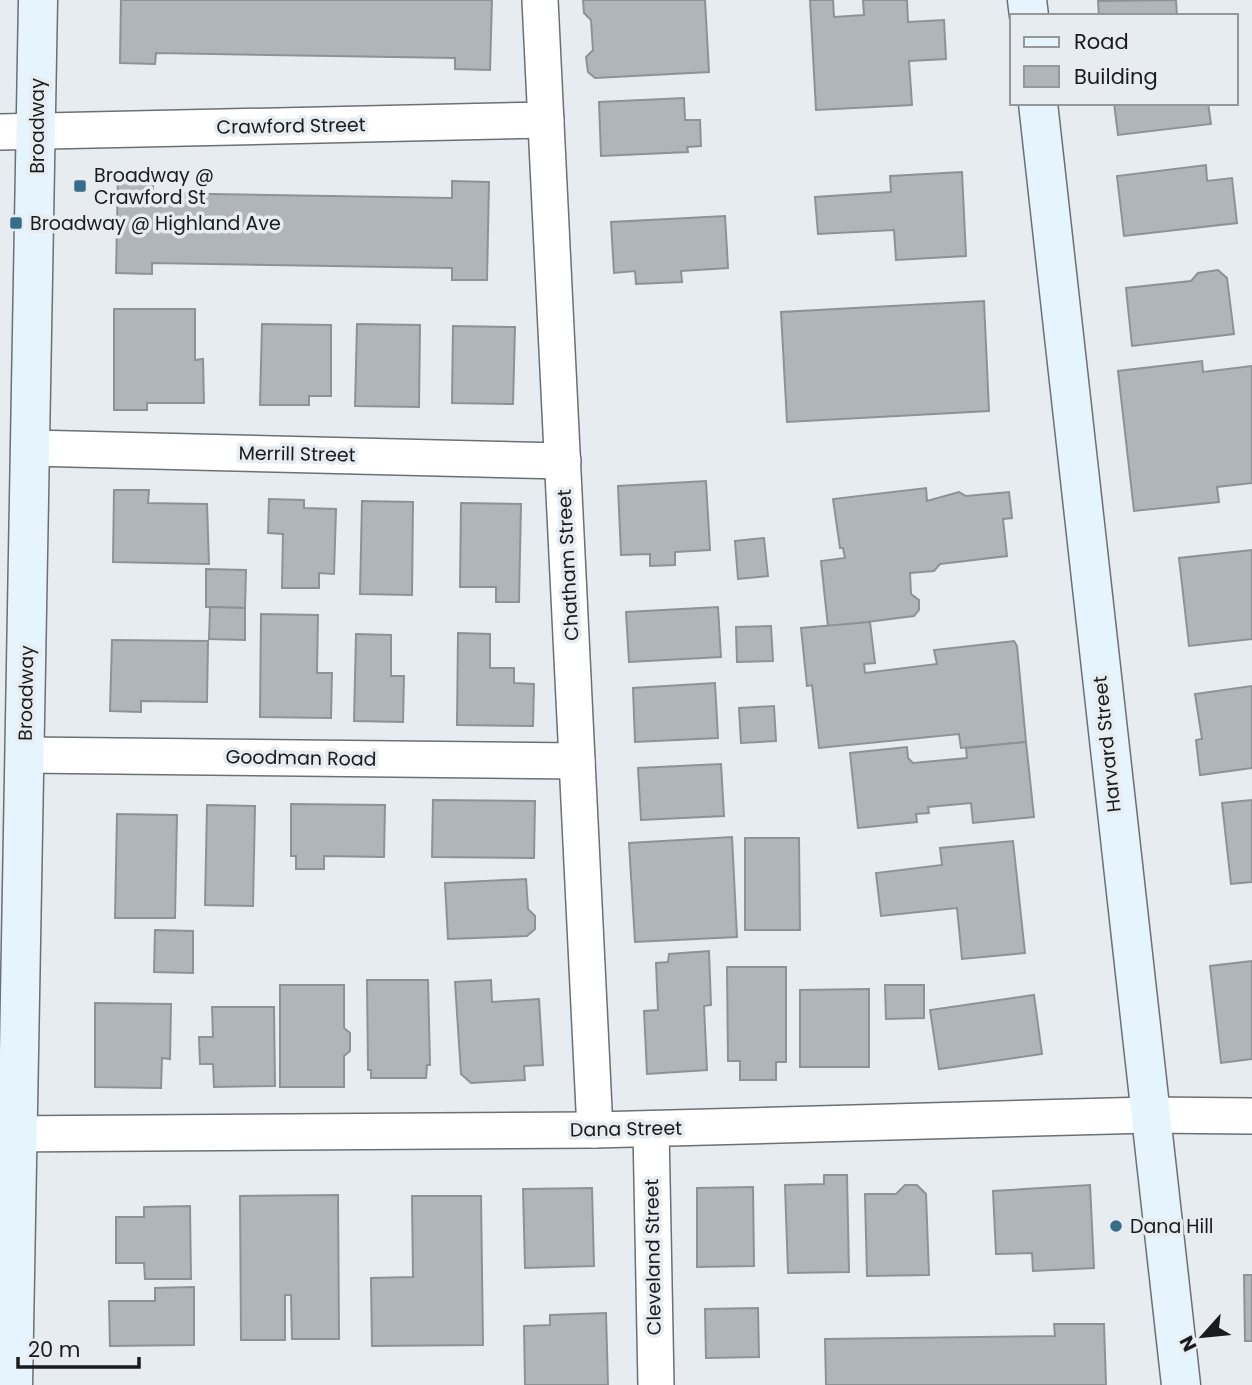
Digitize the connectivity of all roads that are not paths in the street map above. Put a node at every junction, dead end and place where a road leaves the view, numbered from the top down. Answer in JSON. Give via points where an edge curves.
{"nodes":[{"id":1,"x":38,"y":0,"type":"edge"},
{"id":2,"x":540,"y":0,"type":"edge"},
{"id":3,"x":1038,"y":105,"type":"edge"},
{"id":4,"x":546,"y":120,"type":"junction"},
{"id":5,"x":18,"y":132,"type":"edge"},
{"id":6,"x":30,"y":448,"type":"junction"},
{"id":7,"x":563,"y":461,"type":"junction"},
{"id":8,"x":577,"y":761,"type":"junction"},
{"id":9,"x":16,"y":775,"type":"edge"},
{"id":10,"x":1149,"y":1115,"type":"junction"},
{"id":11,"x":1252,"y":1116,"type":"edge"},
{"id":12,"x":650,"y":1129,"type":"junction"},
{"id":13,"x":595,"y":1130,"type":"junction"},
{"id":14,"x":9,"y":1134,"type":"edge"},
{"id":15,"x":13,"y":1385,"type":"edge"},
{"id":16,"x":656,"y":1385,"type":"edge"},
{"id":17,"x":1181,"y":1385,"type":"edge"}],
"edges":[{"from":1,"to":5,"type":"main road","name":"Broadway"},
{"from":2,"to":4,"type":"street","name":"Chatham Street"},
{"from":3,"to":10,"type":"main road","name":"Harvard Street"},
{"from":4,"to":5,"type":"street","name":"Crawford Street"},
{"from":4,"to":7,"type":"street","name":"Chatham Street"},
{"from":5,"to":6,"type":"main road","name":"Broadway"},
{"from":6,"to":7,"type":"street","name":"Merrill Street"},
{"from":6,"to":9,"type":"main road","name":"Broadway"},
{"from":7,"to":8,"type":"street","name":"Chatham Street"},
{"from":8,"to":9,"type":"street","name":"Goodman Road"},
{"from":8,"to":13,"type":"street","name":"Chatham Street"},
{"from":9,"to":14,"type":"main road","name":"Broadway"},
{"from":10,"to":11,"type":"street","name":"Dana Street"},
{"from":10,"to":12,"type":"street","name":"Dana Street"},
{"from":10,"to":17,"type":"main road","name":"Harvard Street"},
{"from":12,"to":13,"type":"street","name":"Dana Street"},
{"from":12,"to":16,"type":"street","name":"Cleveland Street"},
{"from":13,"to":14,"type":"street","name":"Dana Street"},
{"from":14,"to":15,"type":"main road","name":"Broadway"}]}
